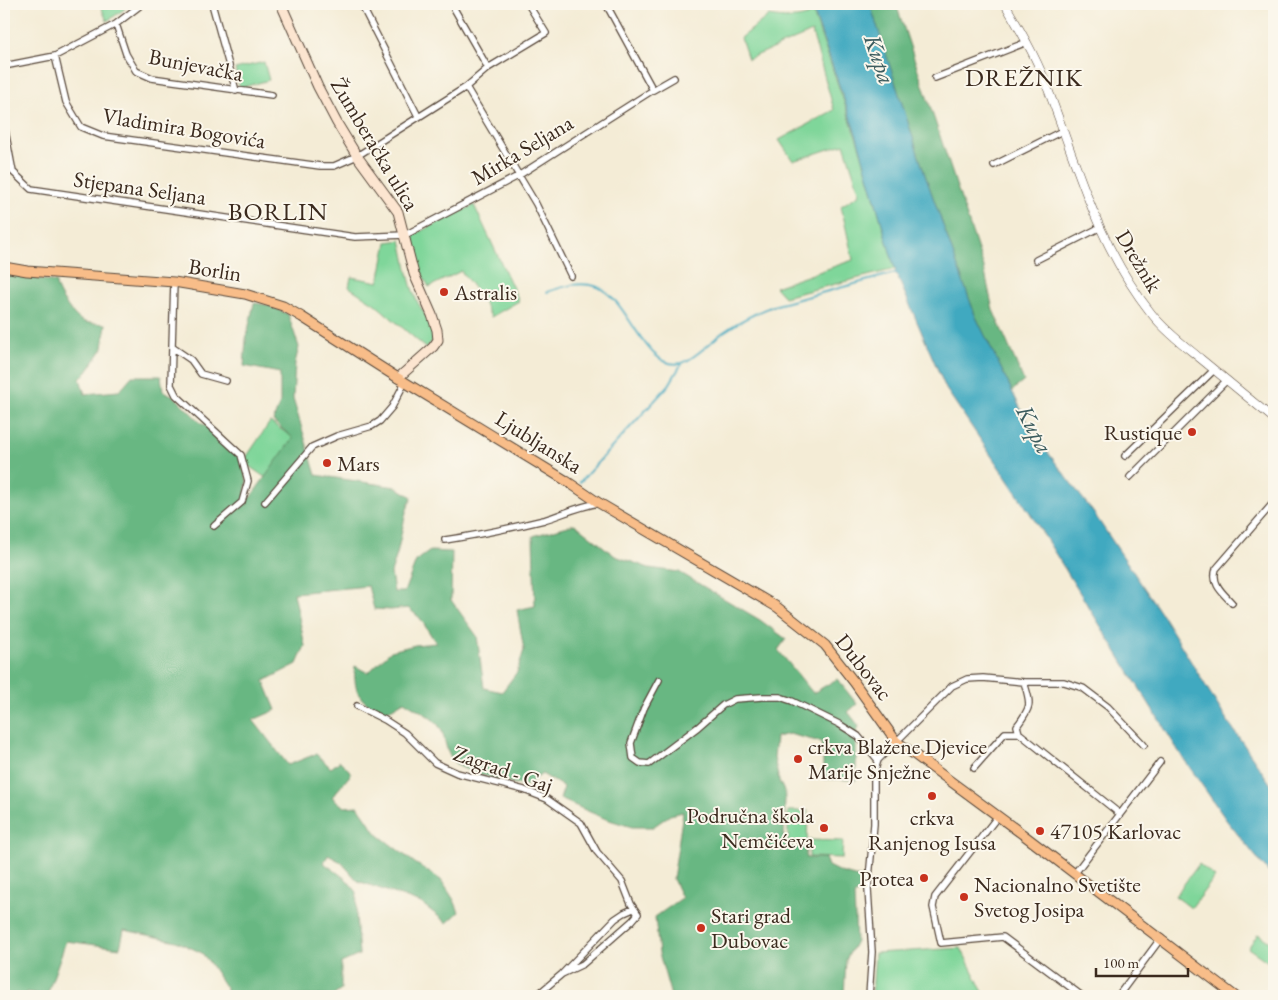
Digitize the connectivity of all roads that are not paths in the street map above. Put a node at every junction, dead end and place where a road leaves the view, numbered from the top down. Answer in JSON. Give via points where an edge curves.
{"nodes":[{"id":1,"x":142,"y":4,"type":"edge"},
{"id":2,"x":212,"y":4,"type":"edge"},
{"id":3,"x":281,"y":4,"type":"edge"},
{"id":4,"x":361,"y":4,"type":"edge"},
{"id":5,"x":454,"y":4,"type":"edge"},
{"id":6,"x":528,"y":4,"type":"edge"},
{"id":7,"x":606,"y":4,"type":"edge"},
{"id":8,"x":1005,"y":4,"type":"edge"},
{"id":9,"x":116,"y":24,"type":"junction"},
{"id":10,"x":1027,"y":42,"type":"junction"},
{"id":11,"x":56,"y":56,"type":"junction"},
{"id":12,"x":4,"y":66,"type":"edge"},
{"id":13,"x":488,"y":68,"type":"junction"},
{"id":14,"x":674,"y":78,"type":"dead end"},
{"id":15,"x":935,"y":78,"type":"dead end"},
{"id":16,"x":466,"y":87,"type":"junction"},
{"id":17,"x":653,"y":90,"type":"junction"},
{"id":18,"x":236,"y":91,"type":"junction"},
{"id":19,"x":272,"y":95,"type":"dead end"},
{"id":20,"x":418,"y":116,"type":"junction"},
{"id":21,"x":4,"y":125,"type":"edge"},
{"id":22,"x":1062,"y":131,"type":"junction"},
{"id":23,"x":357,"y":156,"type":"junction"},
{"id":24,"x":994,"y":165,"type":"dead end"},
{"id":25,"x":518,"y":176,"type":"junction"},
{"id":26,"x":1099,"y":228,"type":"junction"},
{"id":27,"x":405,"y":235,"type":"junction"},
{"id":28,"x":1036,"y":260,"type":"dead end"},
{"id":29,"x":4,"y":267,"type":"edge"},
{"id":30,"x":570,"y":276,"type":"dead end"},
{"id":31,"x":174,"y":282,"type":"junction"},
{"id":32,"x":172,"y":347,"type":"junction"},
{"id":33,"x":1214,"y":370,"type":"junction"},
{"id":34,"x":402,"y":380,"type":"junction"},
{"id":35,"x":1226,"y":380,"type":"junction"},
{"id":36,"x":226,"y":381,"type":"dead end"},
{"id":37,"x":1274,"y":419,"type":"edge"},
{"id":38,"x":1125,"y":456,"type":"dead end"},
{"id":39,"x":1130,"y":477,"type":"dead end"},
{"id":40,"x":265,"y":502,"type":"dead end"},
{"id":41,"x":1274,"y":502,"type":"edge"},
{"id":42,"x":599,"y":503,"type":"junction"},
{"id":43,"x":214,"y":526,"type":"dead end"},
{"id":44,"x":660,"y":538,"type":"joint"},
{"id":45,"x":445,"y":540,"type":"dead end"},
{"id":46,"x":1232,"y":603,"type":"dead end"},
{"id":47,"x":659,"y":680,"type":"dead end"},
{"id":48,"x":1024,"y":682,"type":"junction"},
{"id":49,"x":357,"y":706,"type":"dead end"},
{"id":50,"x":1019,"y":733,"type":"junction"},
{"id":51,"x":896,"y":741,"type":"junction"},
{"id":52,"x":1144,"y":745,"type":"dead end"},
{"id":53,"x":878,"y":760,"type":"junction"},
{"id":54,"x":1160,"y":762,"type":"dead end"},
{"id":55,"x":974,"y":768,"type":"dead end"},
{"id":56,"x":1120,"y":814,"type":"junction"},
{"id":57,"x":998,"y":816,"type":"junction"},
{"id":58,"x":1075,"y":873,"type":"junction"},
{"id":59,"x":636,"y":911,"type":"junction"},
{"id":60,"x":1162,"y":938,"type":"junction"},
{"id":61,"x":562,"y":974,"type":"junction"},
{"id":62,"x":536,"y":996,"type":"edge"},
{"id":63,"x":868,"y":996,"type":"edge"},
{"id":64,"x":1082,"y":996,"type":"edge"},
{"id":65,"x":1118,"y":996,"type":"edge"},
{"id":66,"x":1235,"y":996,"type":"edge"}],
"edges":[{"from":1,"to":9,"type":"street"},
{"from":2,"to":18,"type":"street"},
{"from":3,"to":23,"type":"main road","name":"Žumberačka ulica","via":[[318,87]]},
{"from":4,"to":20,"type":"street"},
{"from":5,"to":13,"type":"street"},
{"from":6,"to":13,"type":"street","name":"Vladimira Bogovića","via":[[546,33]]},
{"from":7,"to":17,"type":"street"},
{"from":8,"to":10,"type":"street","name":"Drežnik"},
{"from":9,"to":11,"type":"street"},
{"from":9,"to":18,"type":"street","name":"Bunjevačka","via":[[126,54],[136,71],[152,78]]},
{"from":10,"to":15,"type":"street"},
{"from":10,"to":22,"type":"street","name":"Drežnik"},
{"from":11,"to":12,"type":"street"},
{"from":11,"to":23,"type":"street","name":"Vladimira Bogovića","via":[[66,102],[81,127],[103,136],[320,166],[334,166]]},
{"from":13,"to":16,"type":"street","name":"Vladimira Bogovića"},
{"from":14,"to":17,"type":"street","name":"Mirka Seljana"},
{"from":16,"to":20,"type":"street","name":"Vladimira Bogovića"},
{"from":16,"to":25,"type":"street"},
{"from":17,"to":25,"type":"street","name":"Mirka Seljana"},
{"from":18,"to":19,"type":"street","name":"Bunjevačka"},
{"from":20,"to":23,"type":"street","name":"Vladimira Bogovića"},
{"from":21,"to":27,"type":"street","name":"Stjepana Seljana","via":[[13,172],[31,189],[355,237]]},
{"from":22,"to":24,"type":"street"},
{"from":22,"to":26,"type":"street","name":"Drežnik"},
{"from":23,"to":27,"type":"main road","name":"Žumberačka ulica","via":[[398,212]]},
{"from":25,"to":27,"type":"street","name":"Mirka Seljana"},
{"from":25,"to":30,"type":"street","via":[[536,204]]},
{"from":26,"to":28,"type":"street"},
{"from":26,"to":33,"type":"street","name":"Drežnik","via":[[1112,254],[1152,314]]},
{"from":27,"to":34,"type":"main road","name":"Žumberačka ulica","via":[[414,274],[432,314],[438,340]]},
{"from":29,"to":31,"type":"main road","name":"Borlin"},
{"from":31,"to":32,"type":"street"},
{"from":31,"to":34,"type":"main road","name":"Borlin","via":[[245,294],[284,306]]},
{"from":32,"to":36,"type":"street","via":[[191,360],[201,374]]},
{"from":32,"to":43,"type":"street","via":[[171,385],[176,395],[241,455],[248,481],[242,502]]},
{"from":33,"to":35,"type":"street","name":"Drežnik"},
{"from":33,"to":38,"type":"street"},
{"from":34,"to":40,"type":"street","via":[[392,407],[380,421],[312,447]]},
{"from":34,"to":42,"type":"main road","name":"Ljubljanska"},
{"from":35,"to":37,"type":"street","name":"Drežnik"},
{"from":35,"to":39,"type":"street"},
{"from":41,"to":46,"type":"street","via":[[1216,569],[1214,577],[1218,588]]},
{"from":42,"to":44,"type":"main road","name":"Ljubljanska"},
{"from":42,"to":45,"type":"street","via":[[482,535]]},
{"from":44,"to":51,"type":"main road","name":"Dubovac","via":[[763,597],[825,645]]},
{"from":47,"to":53,"type":"street","via":[[644,708],[632,742],[633,758],[640,763],[649,764],[734,699],[762,697],[792,701],[839,724],[858,736]]},
{"from":48,"to":50,"type":"street","via":[[1030,702],[1017,726]]},
{"from":48,"to":51,"type":"street","via":[[967,679],[952,686]]},
{"from":48,"to":52,"type":"street","via":[[1064,682],[1083,688],[1108,707]]},
{"from":49,"to":59,"type":"street","name":"Zagrad - Gaj","via":[[405,733],[436,763],[456,773],[547,799],[581,823],[598,852],[622,881]]},
{"from":50,"to":55,"type":"street","via":[[1005,733]]},
{"from":50,"to":56,"type":"street"},
{"from":51,"to":53,"type":"street"},
{"from":51,"to":57,"type":"main road","name":"Dubovac"},
{"from":53,"to":63,"type":"street","via":[[874,773],[874,824],[868,888],[872,952]]},
{"from":54,"to":56,"type":"street"},
{"from":56,"to":58,"type":"street"},
{"from":57,"to":58,"type":"main road","name":"Dubovac"},
{"from":57,"to":64,"type":"street","via":[[935,897],[933,907],[941,943],[1002,937]]},
{"from":58,"to":60,"type":"main road","name":"Dubovac"},
{"from":59,"to":61,"type":"street","via":[[632,921],[583,964]]},
{"from":59,"to":61,"type":"street","via":[[615,919]]},
{"from":60,"to":65,"type":"street"},
{"from":60,"to":66,"type":"main road","name":"Dubovac"},
{"from":61,"to":62,"type":"street"}]}
